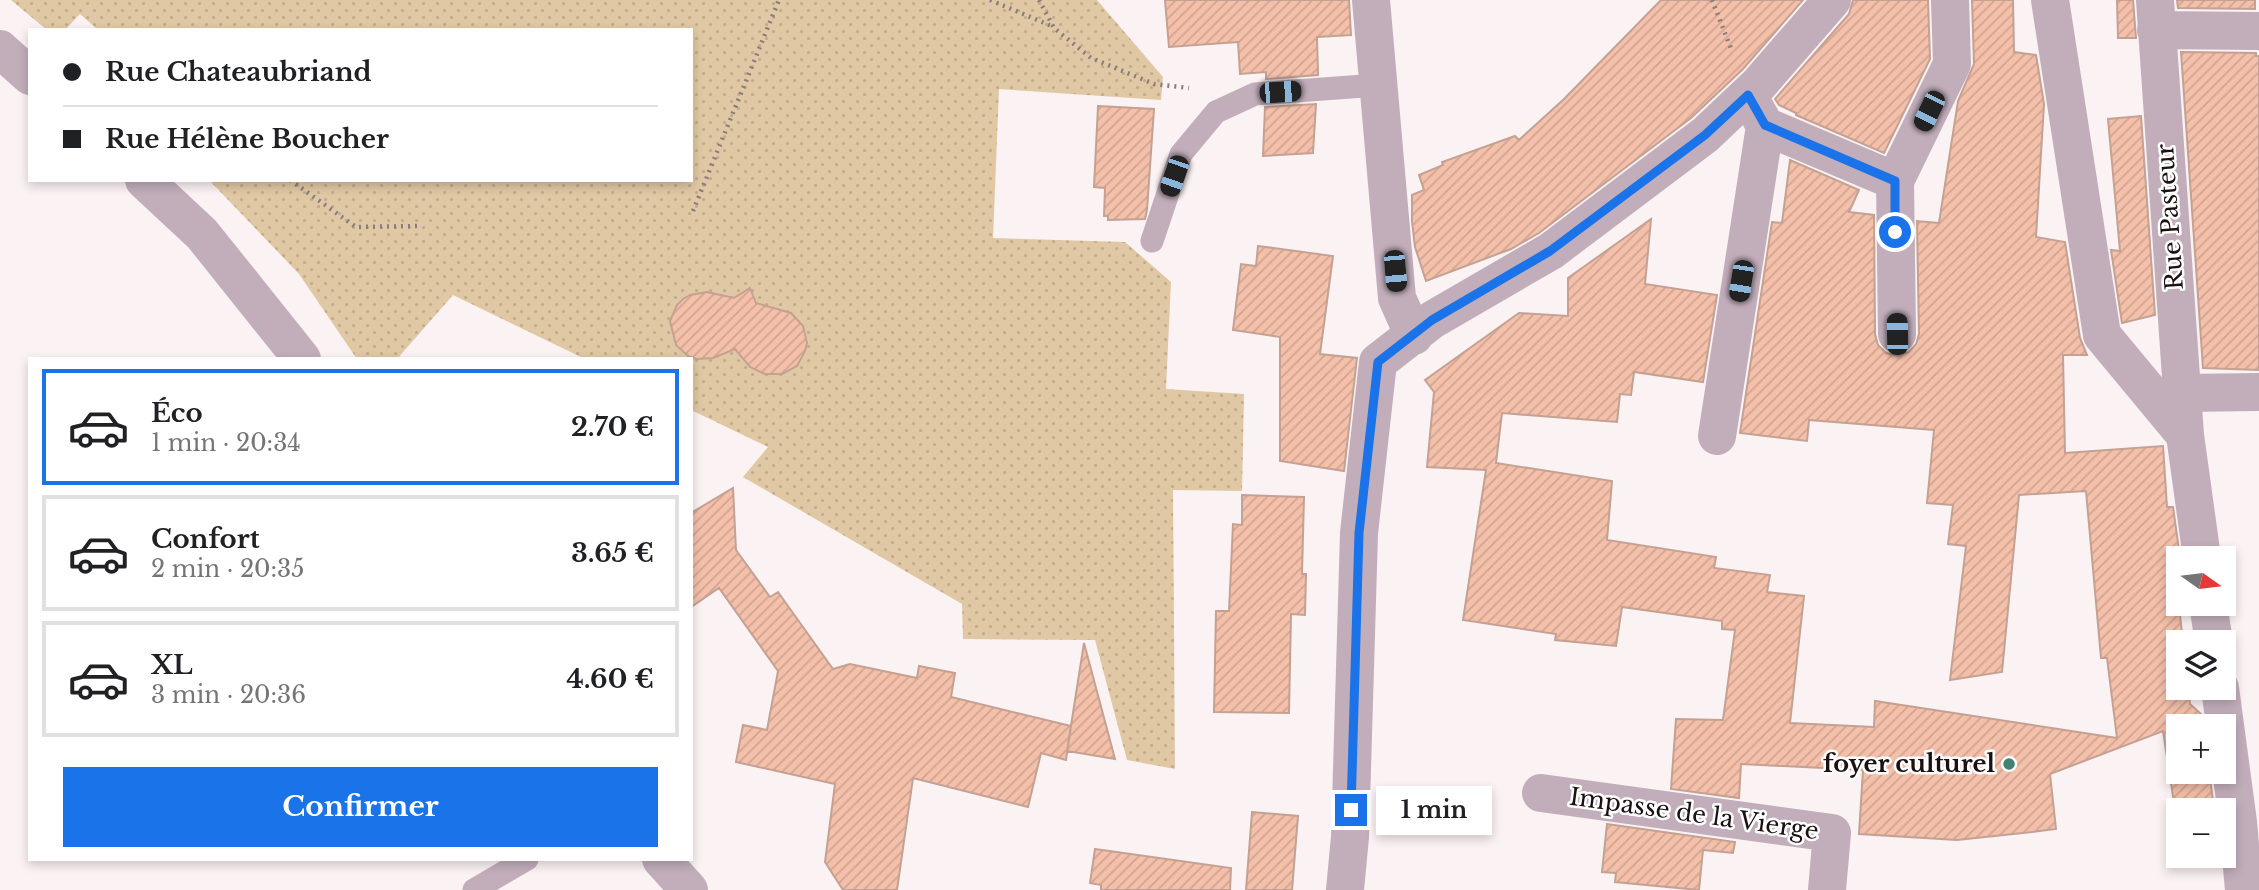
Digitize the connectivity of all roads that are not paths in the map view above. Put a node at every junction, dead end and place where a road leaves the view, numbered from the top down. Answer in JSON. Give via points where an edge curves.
{"nodes":[{"id":1,"x":1371,"y":0,"type":"edge"},
{"id":2,"x":1832,"y":0,"type":"edge"},
{"id":3,"x":1950,"y":0,"type":"edge"},
{"id":4,"x":2050,"y":0,"type":"edge"},
{"id":5,"x":2156,"y":15,"type":"edge"},
{"id":6,"x":2259,"y":31,"type":"edge"},
{"id":7,"x":0,"y":49,"type":"edge"},
{"id":8,"x":28,"y":74,"type":"edge"},
{"id":9,"x":1378,"y":85,"type":"junction"},
{"id":10,"x":1756,"y":110,"type":"junction"},
{"id":11,"x":1895,"y":181,"type":"junction"},
{"id":12,"x":146,"y":182,"type":"edge"},
{"id":13,"x":1152,"y":241,"type":"dead end"},
{"id":14,"x":1897,"y":334,"type":"dead end"},
{"id":15,"x":1414,"y":336,"type":"junction"},
{"id":16,"x":300,"y":357,"type":"edge"},
{"id":17,"x":2259,"y":392,"type":"edge"},
{"id":18,"x":2182,"y":393,"type":"junction"},
{"id":19,"x":2185,"y":435,"type":"junction"},
{"id":20,"x":1717,"y":436,"type":"dead end"},
{"id":21,"x":2200,"y":546,"type":"edge"},
{"id":22,"x":2222,"y":700,"type":"edge"},
{"id":23,"x":1541,"y":793,"type":"dead end"},
{"id":24,"x":524,"y":861,"type":"edge"},
{"id":25,"x":663,"y":861,"type":"edge"},
{"id":26,"x":474,"y":890,"type":"edge"},
{"id":27,"x":689,"y":890,"type":"edge"},
{"id":28,"x":1345,"y":890,"type":"edge"},
{"id":29,"x":1828,"y":890,"type":"edge"},
{"id":30,"x":2244,"y":890,"type":"edge"}],
"edges":[{"from":1,"to":9,"type":"street"},
{"from":2,"to":10,"type":"street"},
{"from":3,"to":11,"type":"street","via":[[1952,64]]},
{"from":4,"to":19,"type":"street","via":[[2102,335]]},
{"from":5,"to":6,"type":"street"},
{"from":5,"to":18,"type":"street","name":"Rue Pasteur"},
{"from":7,"to":8,"type":"street"},
{"from":9,"to":13,"type":"lane","via":[[1255,94],[1216,111],[1181,154]]},
{"from":9,"to":15,"type":"street","via":[[1397,298]]},
{"from":10,"to":11,"type":"street"},
{"from":10,"to":15,"type":"street","via":[[1705,135],[1550,251],[1432,320]]},
{"from":10,"to":20,"type":"street"},
{"from":11,"to":14,"type":"street"},
{"from":12,"to":16,"type":"street","via":[[202,234]]},
{"from":15,"to":28,"type":"street","via":[[1378,362],[1359,533]]},
{"from":17,"to":18,"type":"street"},
{"from":18,"to":19,"type":"street","name":"Rue Pasteur"},
{"from":19,"to":21,"type":"street","name":"Rue Pasteur"},
{"from":22,"to":30,"type":"street"},
{"from":23,"to":29,"type":"street","name":"Impasse de la Vierge","via":[[1832,833]]},
{"from":24,"to":26,"type":"lane"},
{"from":25,"to":27,"type":"street"}]}
